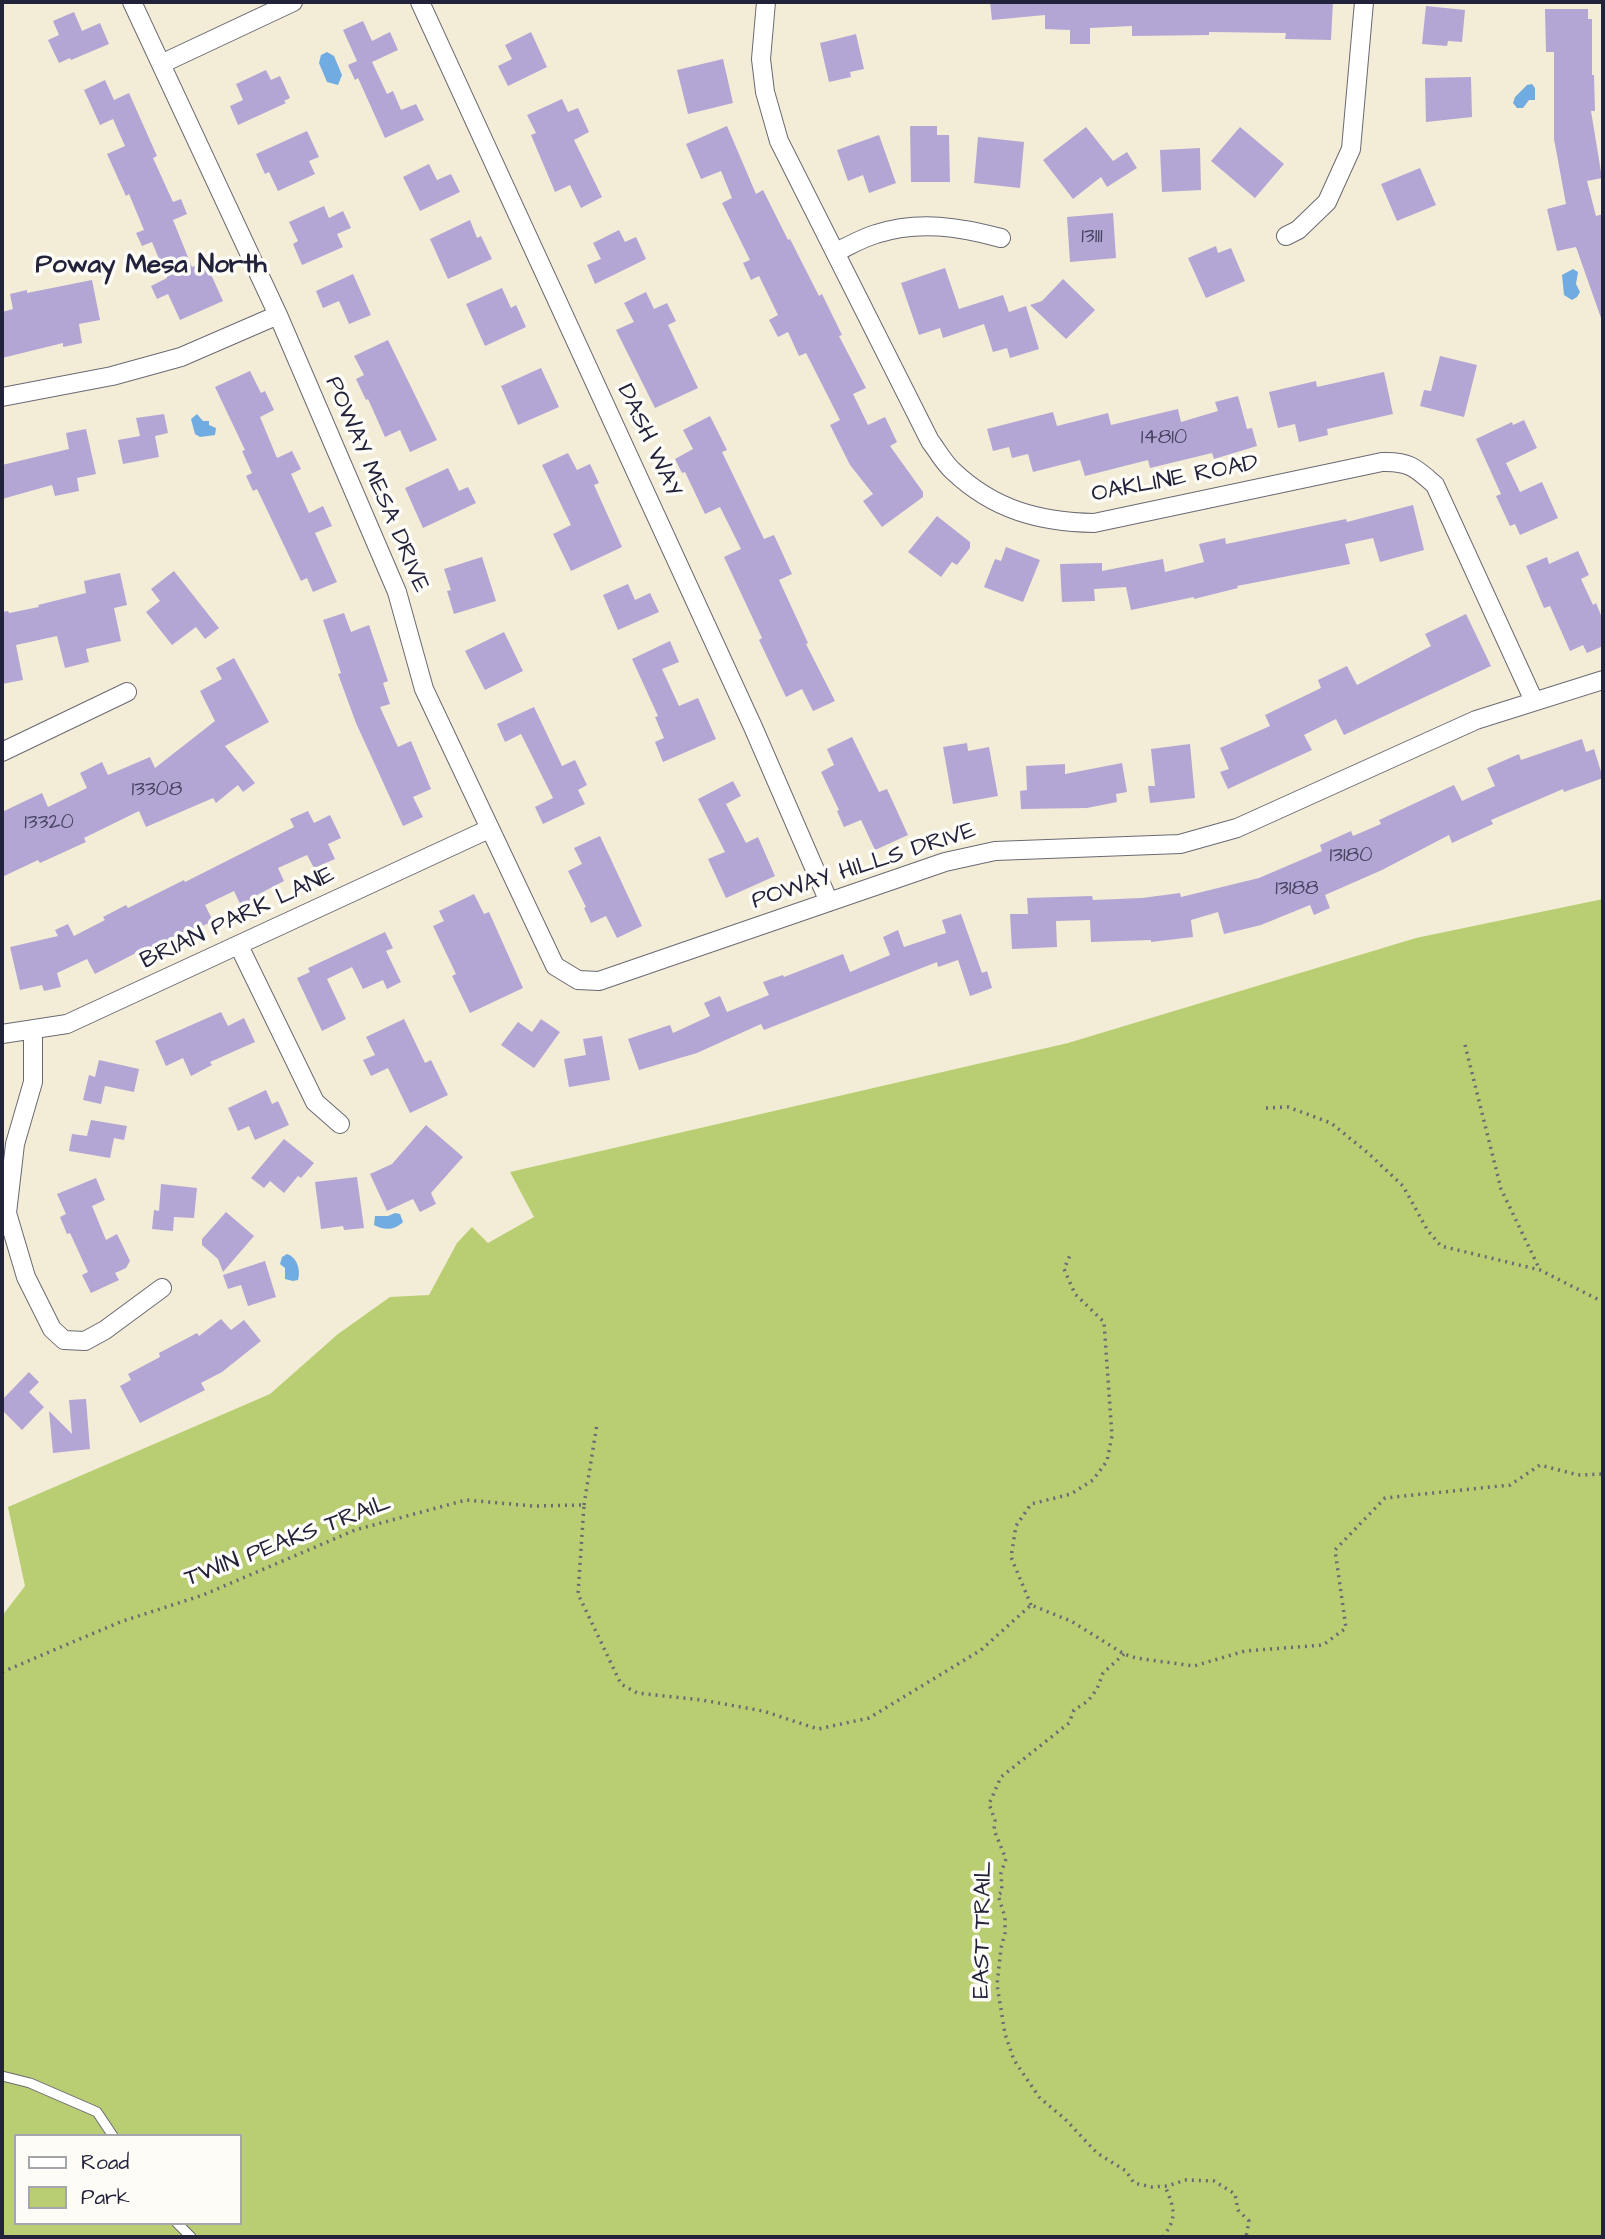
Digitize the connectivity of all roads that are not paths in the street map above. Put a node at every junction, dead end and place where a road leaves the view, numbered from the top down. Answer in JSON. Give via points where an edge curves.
{"nodes":[{"id":1,"x":132,"y":2,"type":"edge"},
{"id":2,"x":293,"y":2,"type":"edge"},
{"id":3,"x":420,"y":2,"type":"edge"},
{"id":4,"x":766,"y":2,"type":"edge"},
{"id":5,"x":1364,"y":2,"type":"edge"},
{"id":6,"x":161,"y":64,"type":"junction"},
{"id":7,"x":1286,"y":236,"type":"dead end"},
{"id":8,"x":1002,"y":238,"type":"dead end"},
{"id":9,"x":836,"y":252,"type":"junction"},
{"id":10,"x":278,"y":315,"type":"junction"},
{"id":11,"x":2,"y":397,"type":"edge"},
{"id":12,"x":1603,"y":680,"type":"edge"},
{"id":13,"x":127,"y":692,"type":"dead end"},
{"id":14,"x":1534,"y":701,"type":"junction"},
{"id":15,"x":2,"y":752,"type":"edge"},
{"id":16,"x":489,"y":829,"type":"junction"},
{"id":17,"x":829,"y":902,"type":"junction"},
{"id":18,"x":239,"y":946,"type":"junction"},
{"id":19,"x":578,"y":980,"type":"joint"},
{"id":20,"x":33,"y":1031,"type":"junction"},
{"id":21,"x":2,"y":1034,"type":"edge"},
{"id":22,"x":340,"y":1124,"type":"dead end"},
{"id":23,"x":162,"y":1288,"type":"dead end"},
{"id":24,"x":2,"y":2076,"type":"edge"},
{"id":25,"x":112,"y":2134,"type":"edge"}],
"edges":[{"from":1,"to":6,"type":"street","name":"POWAY MESA DRIVE"},
{"from":2,"to":6,"type":"street"},
{"from":3,"to":17,"type":"street","name":"DASH WAY"},
{"from":4,"to":9,"type":"street","name":"OAKLINE ROAD","via":[[761,59],[765,92],[779,141]]},
{"from":5,"to":7,"type":"street","via":[[1351,149],[1327,202]]},
{"from":6,"to":10,"type":"street","name":"POWAY MESA DRIVE"},
{"from":8,"to":9,"type":"street","via":[[961,227],[914,225],[876,234]]},
{"from":9,"to":14,"type":"street","name":"OAKLINE ROAD","via":[[930,441],[953,471],[1003,506],[1059,522],[1094,523],[1382,462],[1416,468],[1435,485]]},
{"from":10,"to":11,"type":"street","via":[[181,357]]},
{"from":10,"to":16,"type":"street","name":"POWAY MESA DRIVE","via":[[397,592],[424,688]]},
{"from":12,"to":14,"type":"street","name":"POWAY HILLS DRIVE"},
{"from":13,"to":15,"type":"street"},
{"from":14,"to":17,"type":"street","name":"POWAY HILLS DRIVE","via":[[1476,720],[1237,828],[1180,844],[995,851],[945,862]]},
{"from":16,"to":18,"type":"street","name":"BRIAN PARK LANE"},
{"from":16,"to":19,"type":"street","name":"POWAY MESA DRIVE","via":[[555,966]]},
{"from":17,"to":19,"type":"street","name":"POWAY HILLS DRIVE","via":[[599,981]]},
{"from":18,"to":20,"type":"street","name":"BRIAN PARK LANE","via":[[67,1024]]},
{"from":18,"to":22,"type":"street","via":[[315,1102]]},
{"from":20,"to":21,"type":"street","name":"BRIAN PARK LANE"},
{"from":20,"to":23,"type":"street","via":[[33,1082],[15,1144],[7,1213],[26,1277],[52,1329],[64,1340],[85,1341]]},
{"from":24,"to":25,"type":"lane","via":[[97,2112]]}]}
